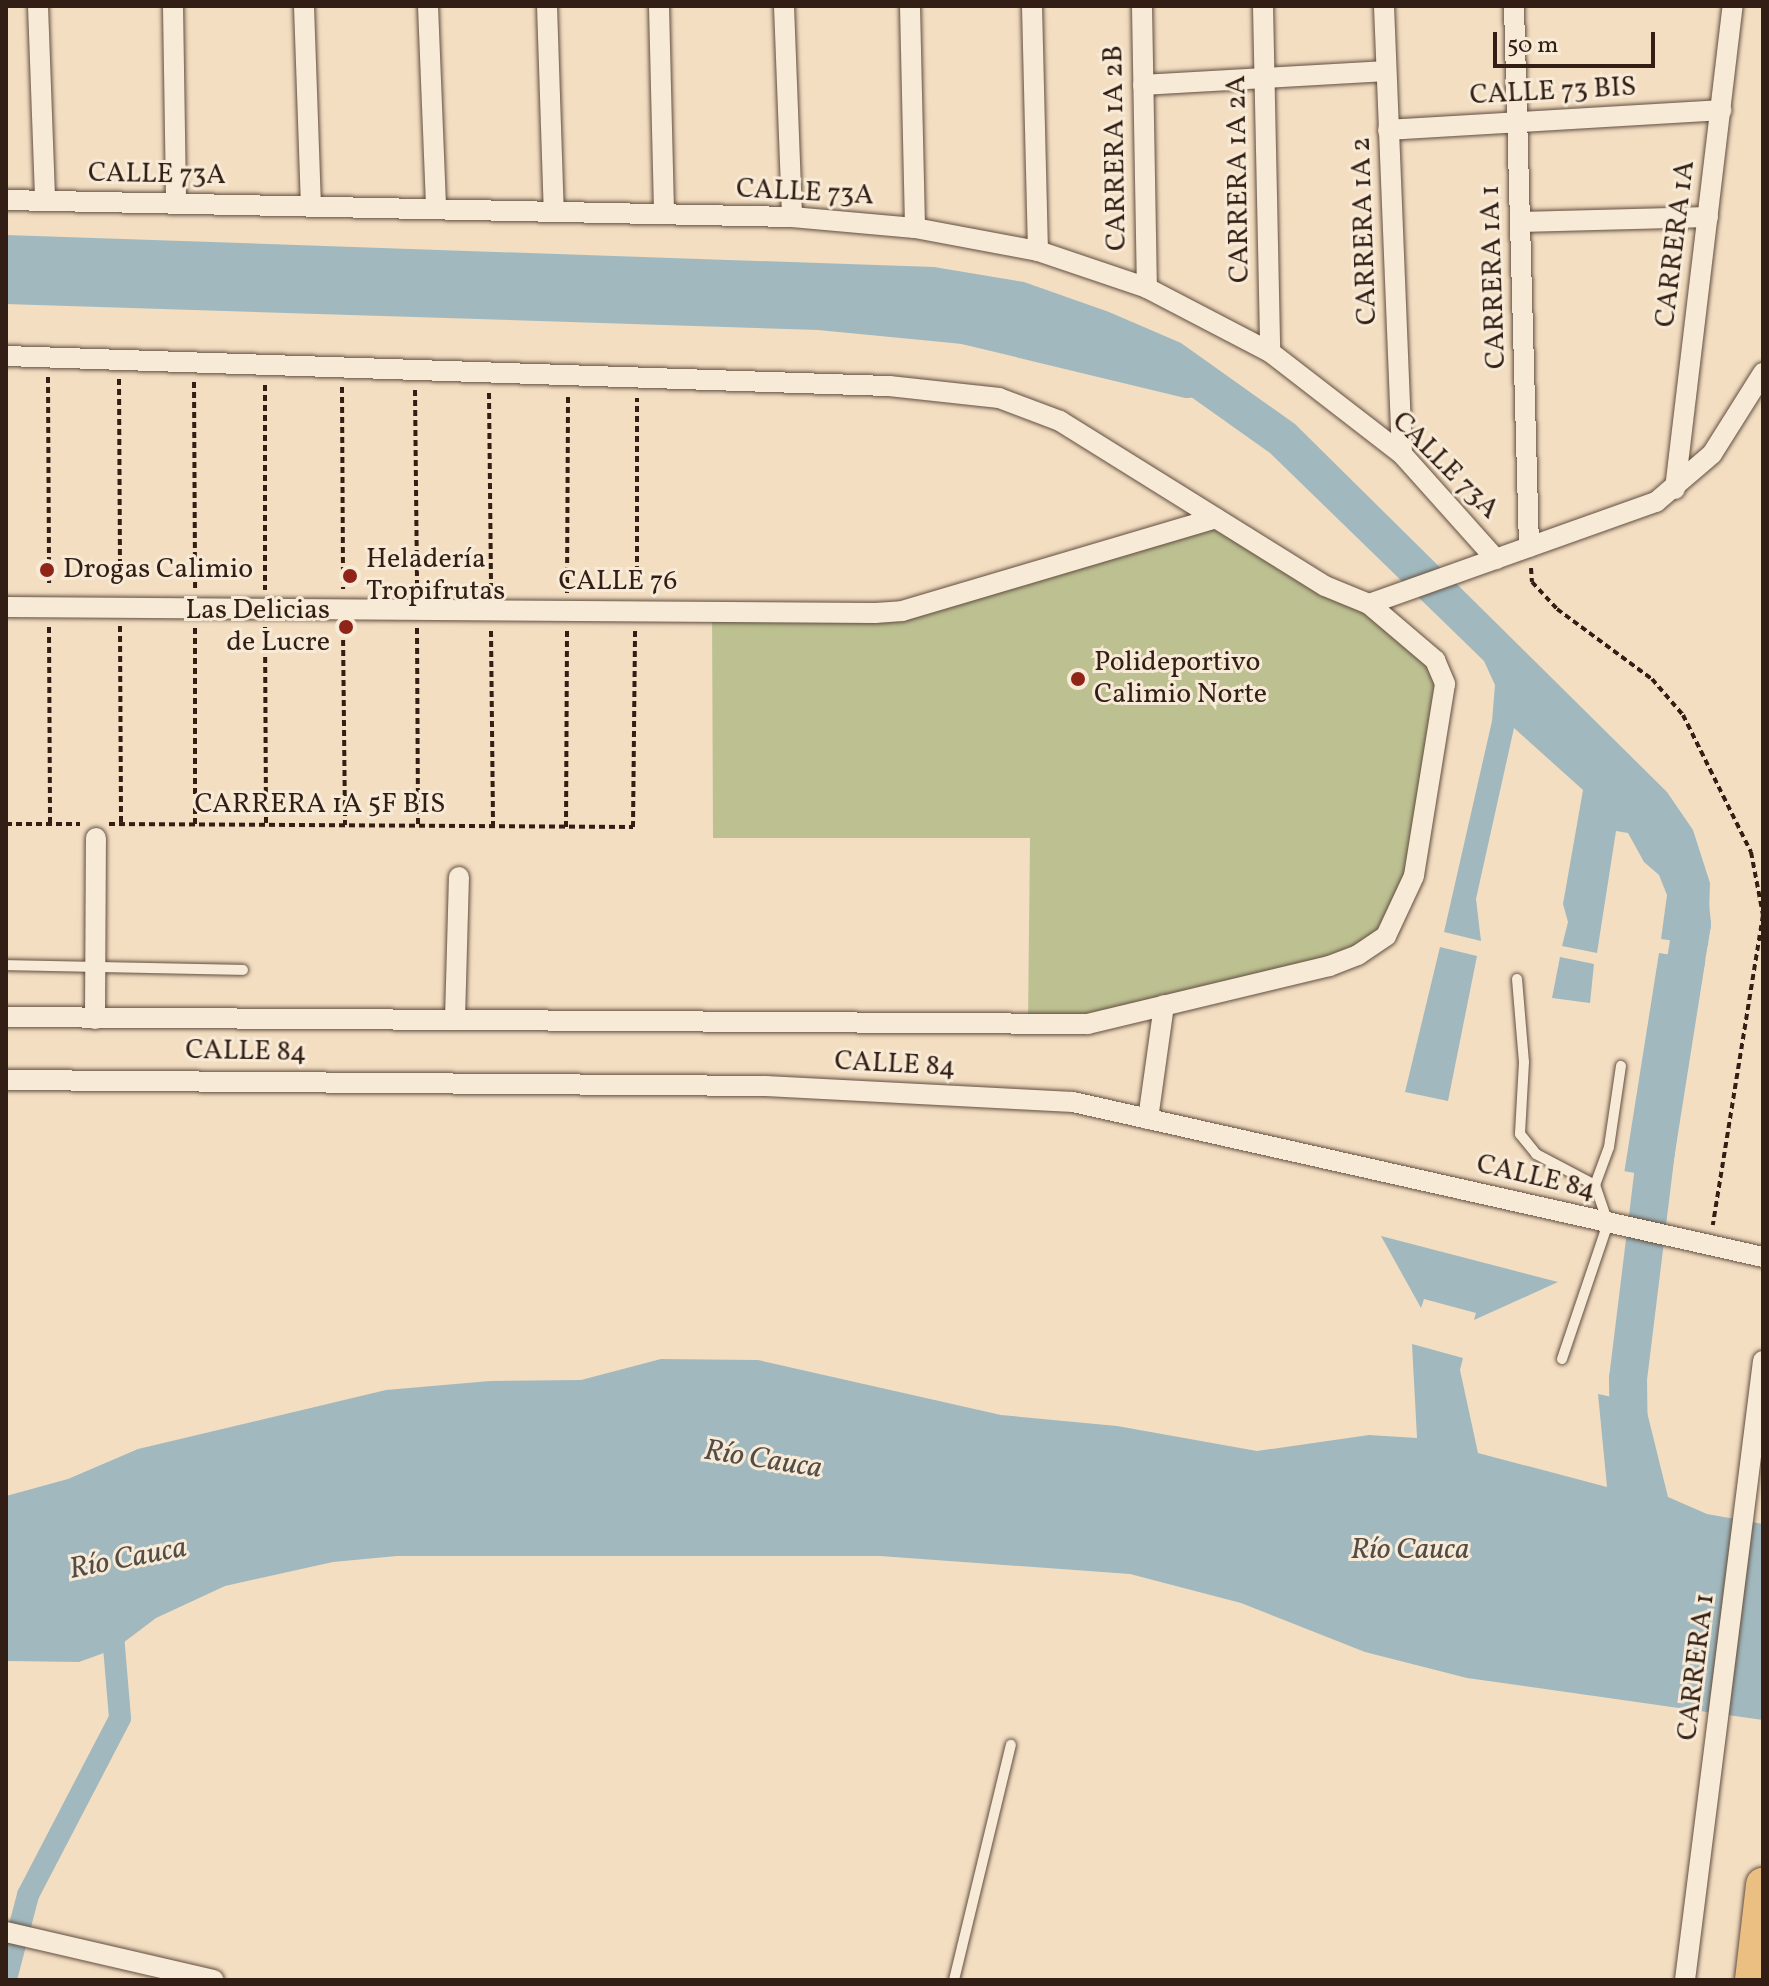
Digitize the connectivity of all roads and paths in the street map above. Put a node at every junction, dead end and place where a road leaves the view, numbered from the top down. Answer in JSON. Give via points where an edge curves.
{"nodes":[{"id":1,"x":38,"y":6,"type":"edge"},
{"id":2,"x":173,"y":6,"type":"edge"},
{"id":3,"x":304,"y":6,"type":"edge"},
{"id":4,"x":428,"y":6,"type":"edge"},
{"id":5,"x":547,"y":6,"type":"edge"},
{"id":6,"x":659,"y":6,"type":"edge"},
{"id":7,"x":784,"y":6,"type":"edge"},
{"id":8,"x":910,"y":6,"type":"edge"},
{"id":9,"x":1032,"y":6,"type":"edge"},
{"id":10,"x":1142,"y":6,"type":"edge"},
{"id":11,"x":1263,"y":6,"type":"edge"},
{"id":12,"x":1384,"y":6,"type":"edge"},
{"id":13,"x":1514,"y":6,"type":"edge"},
{"id":14,"x":1733,"y":6,"type":"edge"},
{"id":15,"x":1386,"y":71,"type":"junction"},
{"id":16,"x":1265,"y":78,"type":"junction"},
{"id":17,"x":1143,"y":85,"type":"junction"},
{"id":18,"x":1721,"y":110,"type":"junction"},
{"id":19,"x":1518,"y":122,"type":"junction"},
{"id":20,"x":1388,"y":130,"type":"junction"},
{"id":21,"x":6,"y":200,"type":"edge"},
{"id":22,"x":45,"y":201,"type":"junction"},
{"id":23,"x":176,"y":204,"type":"junction"},
{"id":24,"x":311,"y":207,"type":"junction"},
{"id":25,"x":436,"y":209,"type":"junction"},
{"id":26,"x":554,"y":212,"type":"junction"},
{"id":27,"x":664,"y":214,"type":"junction"},
{"id":28,"x":792,"y":217,"type":"junction"},
{"id":29,"x":1708,"y":217,"type":"junction"},
{"id":30,"x":1521,"y":222,"type":"junction"},
{"id":31,"x":915,"y":228,"type":"junction"},
{"id":32,"x":1038,"y":251,"type":"junction"},
{"id":33,"x":1147,"y":288,"type":"junction"},
{"id":34,"x":1270,"y":352,"type":"junction"},
{"id":35,"x":6,"y":356,"type":"edge"},
{"id":36,"x":1763,"y":373,"type":"edge"},
{"id":37,"x":637,"y":398,"type":"dead end"},
{"id":38,"x":1402,"y":454,"type":"junction"},
{"id":39,"x":1675,"y":489,"type":"junction"},
{"id":40,"x":1216,"y":518,"type":"junction"},
{"id":41,"x":1529,"y":547,"type":"junction"},
{"id":42,"x":1496,"y":559,"type":"junction"},
{"id":43,"x":1369,"y":604,"type":"junction"},
{"id":44,"x":6,"y":607,"type":"edge"},
{"id":45,"x":635,"y":610,"type":"junction"},
{"id":46,"x":6,"y":824,"type":"edge"},
{"id":47,"x":98,"y":829,"type":"junction"},
{"id":48,"x":459,"y":877,"type":"dead end"},
{"id":49,"x":6,"y":965,"type":"edge"},
{"id":50,"x":93,"y":967,"type":"junction"},
{"id":51,"x":243,"y":970,"type":"dead end"},
{"id":52,"x":1517,"y":979,"type":"dead end"},
{"id":53,"x":1164,"y":1005,"type":"junction"},
{"id":54,"x":6,"y":1017,"type":"edge"},
{"id":55,"x":95,"y":1019,"type":"junction"},
{"id":56,"x":455,"y":1019,"type":"junction"},
{"id":57,"x":1621,"y":1066,"type":"dead end"},
{"id":58,"x":6,"y":1080,"type":"edge"},
{"id":59,"x":1148,"y":1119,"type":"junction"},
{"id":60,"x":1595,"y":1185,"type":"junction"},
{"id":61,"x":1608,"y":1223,"type":"junction"},
{"id":62,"x":1708,"y":1247,"type":"junction"},
{"id":63,"x":1763,"y":1257,"type":"edge"},
{"id":64,"x":1562,"y":1359,"type":"dead end"},
{"id":65,"x":1763,"y":1361,"type":"edge"},
{"id":66,"x":1011,"y":1745,"type":"dead end"},
{"id":67,"x":1763,"y":1885,"type":"edge"},
{"id":68,"x":6,"y":1932,"type":"edge"},
{"id":69,"x":214,"y":1980,"type":"edge"},
{"id":70,"x":954,"y":1980,"type":"edge"},
{"id":71,"x":1685,"y":1980,"type":"edge"},
{"id":72,"x":1752,"y":1980,"type":"edge"}],
"edges":[{"from":1,"to":22,"type":"street"},
{"from":2,"to":23,"type":"street"},
{"from":3,"to":24,"type":"street"},
{"from":4,"to":25,"type":"street"},
{"from":5,"to":26,"type":"street"},
{"from":6,"to":27,"type":"street"},
{"from":7,"to":28,"type":"street"},
{"from":8,"to":31,"type":"street"},
{"from":9,"to":32,"type":"street"},
{"from":10,"to":17,"type":"street","name":"CARRERA 1A 2B"},
{"from":11,"to":16,"type":"street","name":"CARRERA 1A 2A"},
{"from":12,"to":15,"type":"street","name":"CARRERA 1A 2"},
{"from":13,"to":19,"type":"street","name":"CARRERA 1A 1"},
{"from":14,"to":18,"type":"street","name":"CARRERA 1A"},
{"from":15,"to":16,"type":"street"},
{"from":15,"to":20,"type":"street","name":"CARRERA 1A 2"},
{"from":16,"to":17,"type":"street"},
{"from":16,"to":34,"type":"street","name":"CARRERA 1A 2A"},
{"from":17,"to":33,"type":"street","name":"CARRERA 1A 2B"},
{"from":18,"to":19,"type":"street","name":"CALLE 73 BIS"},
{"from":18,"to":29,"type":"street","name":"CARRERA 1A"},
{"from":19,"to":20,"type":"street","name":"CALLE 73 BIS"},
{"from":19,"to":30,"type":"street","name":"CARRERA 1A 1"},
{"from":20,"to":38,"type":"street","name":"CARRERA 1A 2"},
{"from":21,"to":22,"type":"street","name":"CALLE 73A"},
{"from":22,"to":23,"type":"street","name":"CALLE 73A"},
{"from":23,"to":24,"type":"street","name":"CALLE 73A"},
{"from":24,"to":25,"type":"street","name":"CALLE 73A"},
{"from":25,"to":26,"type":"street","name":"CALLE 73A"},
{"from":26,"to":27,"type":"street","name":"CALLE 73A"},
{"from":27,"to":28,"type":"street","name":"CALLE 73A"},
{"from":28,"to":31,"type":"street","name":"CALLE 73A"},
{"from":29,"to":30,"type":"street"},
{"from":29,"to":39,"type":"street","name":"CARRERA 1A"},
{"from":30,"to":41,"type":"street","name":"CARRERA 1A 1"},
{"from":31,"to":32,"type":"street","name":"CALLE 73A"},
{"from":32,"to":33,"type":"street","name":"CALLE 73A"},
{"from":33,"to":34,"type":"street","name":"CALLE 73A"},
{"from":34,"to":38,"type":"street","name":"CALLE 73A"},
{"from":35,"to":40,"type":"street","via":[[889,386],[999,398],[1060,421]]},
{"from":36,"to":39,"type":"street","name":"CALLE 73A","via":[[1712,454]]},
{"from":37,"to":45,"type":"path"},
{"from":38,"to":42,"type":"street","name":"CALLE 73A"},
{"from":39,"to":41,"type":"street","name":"CALLE 73A","via":[[1656,502]]},
{"from":40,"to":43,"type":"street","via":[[1325,586]]},
{"from":40,"to":45,"type":"street","name":"CALLE 76","via":[[902,611]]},
{"from":41,"to":42,"type":"street","name":"CALLE 73A"},
{"from":41,"to":62,"type":"path","via":[[1532,582],[1557,609],[1652,679],[1683,715],[1751,852],[1763,915]]},
{"from":42,"to":43,"type":"street","name":"CALLE 73A"},
{"from":43,"to":53,"type":"street","name":"CALLE 84","via":[[1435,660],[1445,684],[1414,876],[1386,936],[1329,966]]},
{"from":44,"to":45,"type":"street","name":"CALLE 76"},
{"from":45,"to":47,"type":"path","name":"CARRERA 1A 5F BIS","via":[[633,827]]},
{"from":46,"to":47,"type":"path","name":"CARRERA 1A 5F BIS"},
{"from":47,"to":50,"type":"street"},
{"from":48,"to":56,"type":"street"},
{"from":49,"to":50,"type":"lane"},
{"from":50,"to":51,"type":"lane"},
{"from":50,"to":55,"type":"street"},
{"from":52,"to":60,"type":"lane","via":[[1524,1062],[1520,1134],[1536,1154]]},
{"from":53,"to":56,"type":"street","name":"CALLE 84","via":[[1088,1024]]},
{"from":53,"to":59,"type":"street"},
{"from":54,"to":55,"type":"street","name":"CALLE 84"},
{"from":55,"to":56,"type":"street","name":"CALLE 84"},
{"from":57,"to":60,"type":"lane","via":[[1609,1147]]},
{"from":58,"to":59,"type":"street","name":"CALLE 84","via":[[766,1086],[1073,1102]]},
{"from":59,"to":61,"type":"street","name":"CALLE 84"},
{"from":60,"to":61,"type":"lane"},
{"from":61,"to":62,"type":"street","name":"CALLE 84"},
{"from":61,"to":64,"type":"lane"},
{"from":62,"to":63,"type":"street","name":"CALLE 84"},
{"from":65,"to":71,"type":"street","name":"CARRERA 1"},
{"from":66,"to":70,"type":"lane"},
{"from":67,"to":72,"type":"highway"},
{"from":68,"to":69,"type":"street"}]}
